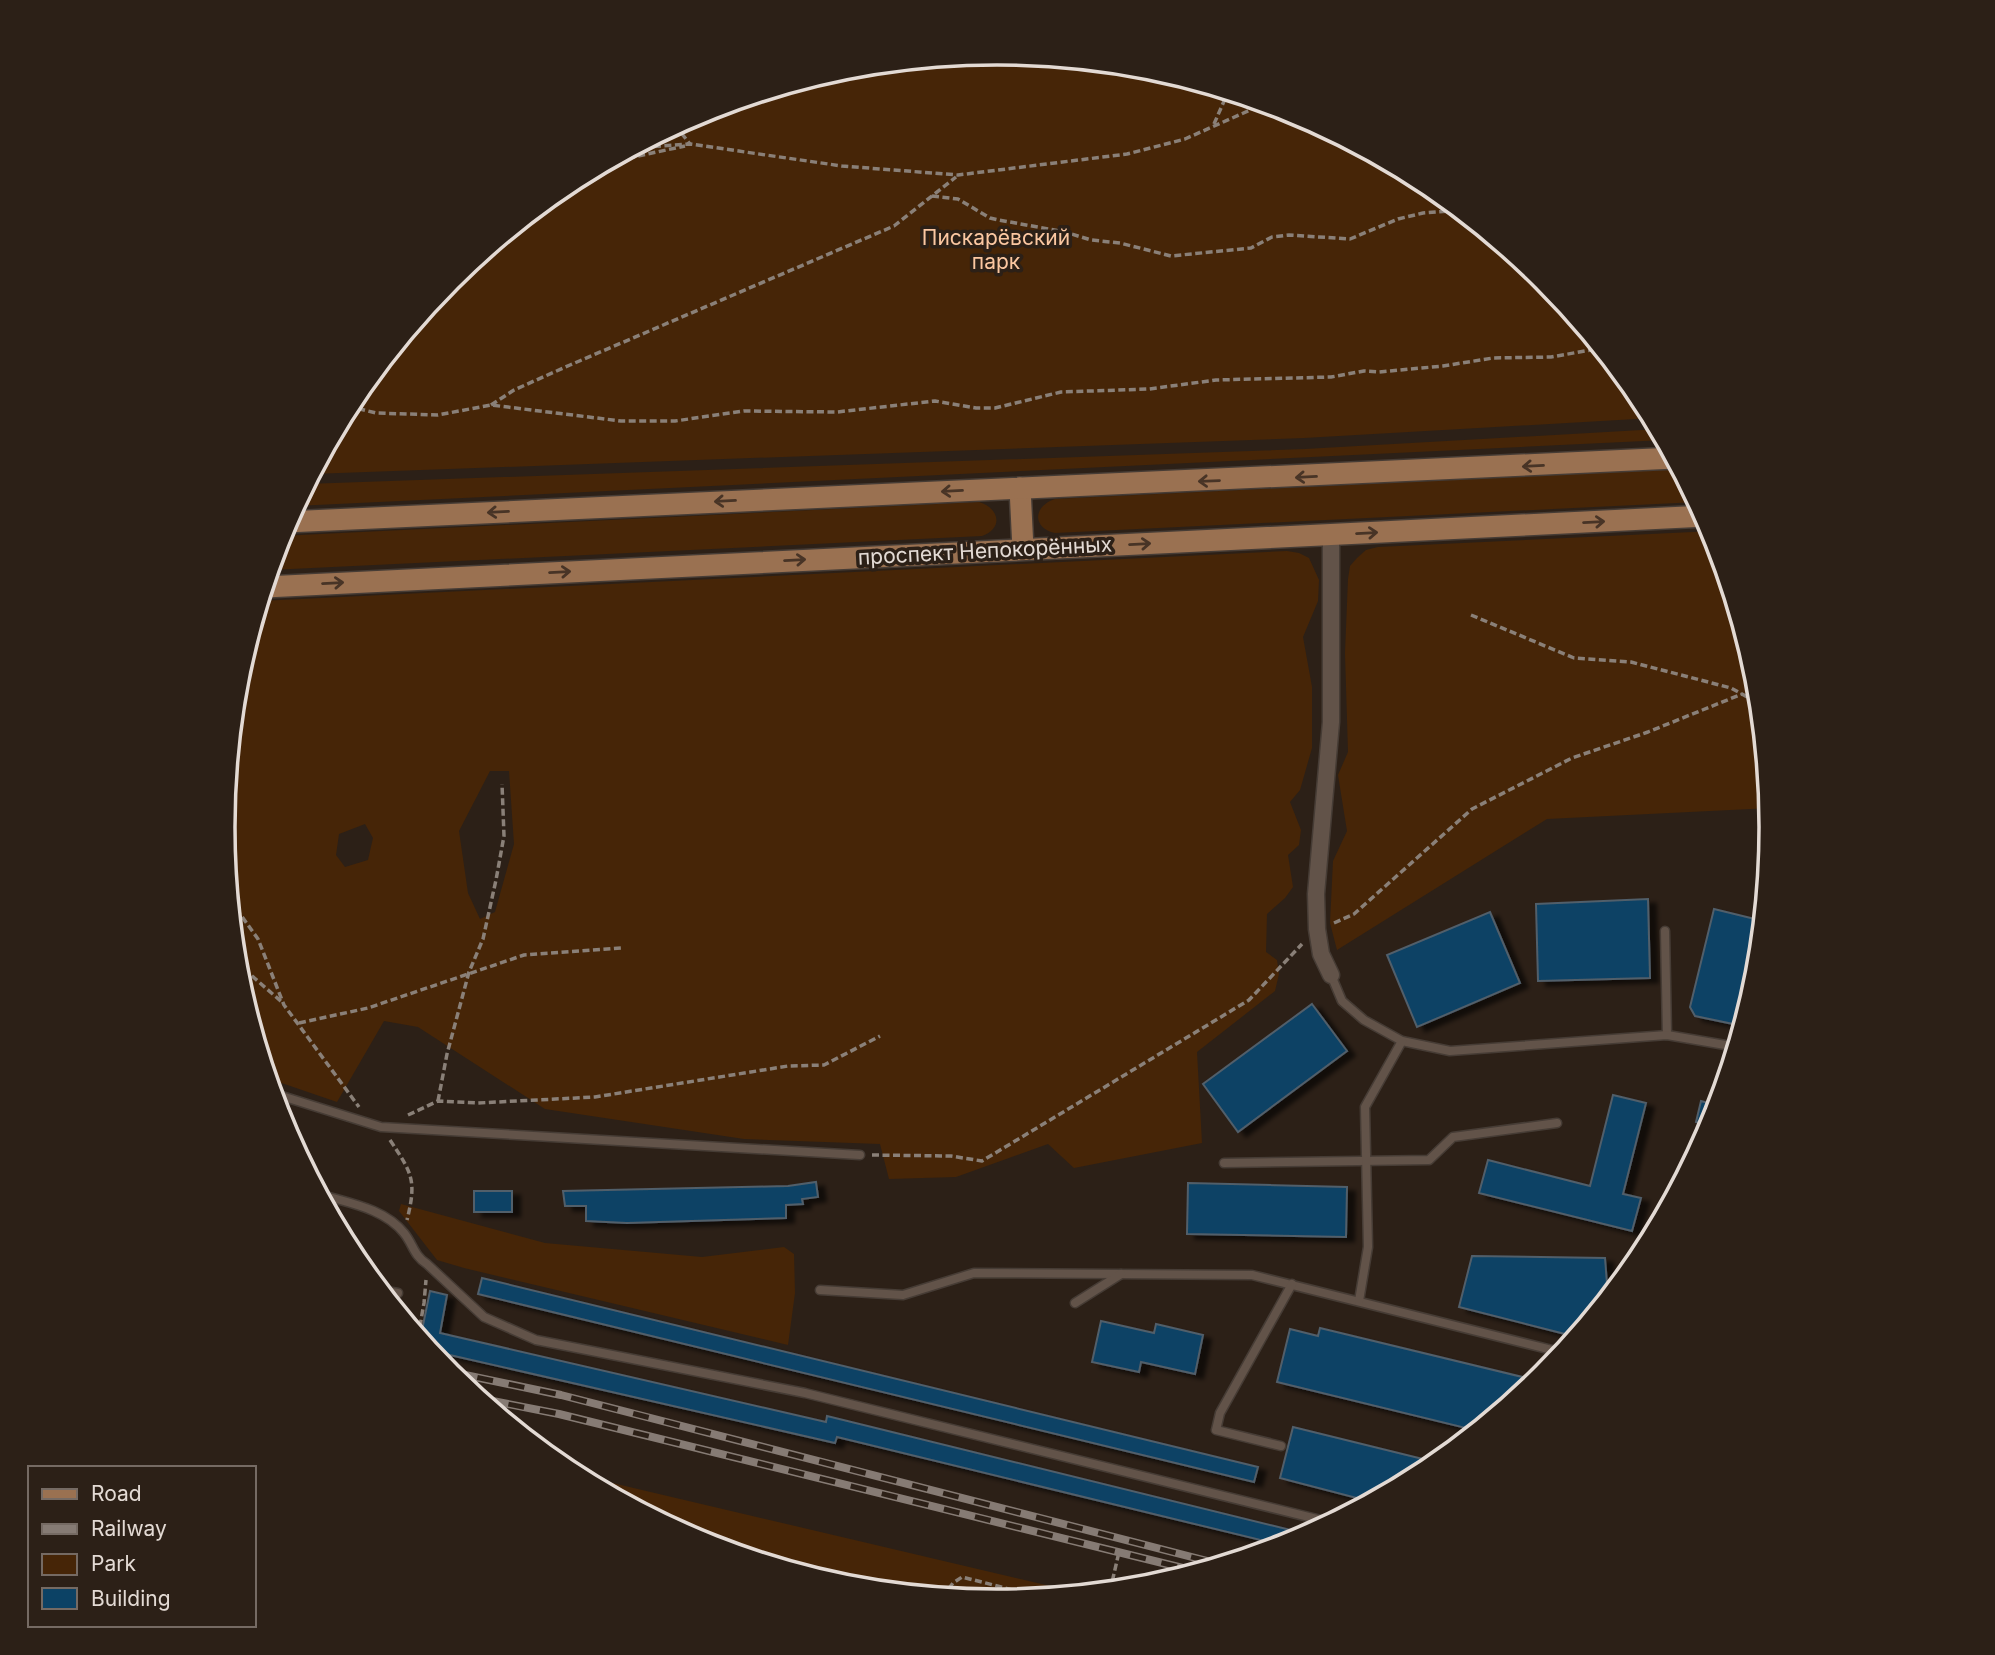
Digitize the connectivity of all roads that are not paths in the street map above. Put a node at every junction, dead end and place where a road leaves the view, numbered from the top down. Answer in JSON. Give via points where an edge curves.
{"nodes":[{"id":1,"x":1665,"y":459,"type":"edge"},
{"id":2,"x":1020,"y":488,"type":"junction"},
{"id":3,"x":1694,"y":517,"type":"edge"},
{"id":4,"x":299,"y":521,"type":"edge"},
{"id":5,"x":1331,"y":535,"type":"junction"},
{"id":6,"x":1023,"y":549,"type":"junction"},
{"id":7,"x":274,"y":587,"type":"edge"},
{"id":8,"x":1665,"y":931,"type":"dead end"},
{"id":9,"x":1331,"y":975,"type":"joint"},
{"id":10,"x":1667,"y":1035,"type":"junction"},
{"id":11,"x":1402,"y":1041,"type":"junction"},
{"id":12,"x":1728,"y":1045,"type":"edge"},
{"id":13,"x":284,"y":1097,"type":"edge"},
{"id":14,"x":1557,"y":1123,"type":"dead end"},
{"id":15,"x":860,"y":1155,"type":"road end"},
{"id":16,"x":1366,"y":1161,"type":"junction"},
{"id":17,"x":1224,"y":1163,"type":"dead end"},
{"id":18,"x":331,"y":1199,"type":"edge"},
{"id":19,"x":1121,"y":1274,"type":"junction"},
{"id":20,"x":1292,"y":1284,"type":"junction"},
{"id":21,"x":820,"y":1290,"type":"dead end"},
{"id":22,"x":392,"y":1292,"type":"edge"},
{"id":23,"x":398,"y":1293,"type":"dead end"},
{"id":24,"x":1359,"y":1301,"type":"junction"},
{"id":25,"x":1075,"y":1303,"type":"dead end"},
{"id":26,"x":1553,"y":1350,"type":"edge"},
{"id":27,"x":1281,"y":1446,"type":"dead end"},
{"id":28,"x":1318,"y":1519,"type":"edge"}],
"edges":[{"from":1,"to":2,"type":"main road","one_way":true},
{"from":2,"to":4,"type":"main road","one_way":true},
{"from":2,"to":6,"type":"main road"},
{"from":5,"to":3,"type":"main road","name":"проспект Непокорённых","one_way":true},
{"from":6,"to":5,"type":"main road","name":"проспект Непокорённых","one_way":true},
{"from":5,"to":9,"type":"street","via":[[1331,722],[1316,894],[1321,954]]},
{"from":7,"to":6,"type":"main road","name":"проспект Непокорённых","one_way":true},
{"from":8,"to":10,"type":"lane"},
{"from":9,"to":11,"type":"lane","via":[[1342,1001],[1364,1020]]},
{"from":10,"to":11,"type":"lane","via":[[1450,1051]]},
{"from":10,"to":12,"type":"lane"},
{"from":11,"to":16,"type":"lane","via":[[1365,1107]]},
{"from":13,"to":15,"type":"lane","via":[[381,1127]]},
{"from":14,"to":16,"type":"lane","via":[[1453,1137],[1429,1160]]},
{"from":16,"to":17,"type":"lane"},
{"from":16,"to":24,"type":"lane","via":[[1368,1247]]},
{"from":18,"to":28,"type":"lane","via":[[380,1213],[404,1232],[419,1259],[484,1317],[536,1340],[805,1393]]},
{"from":19,"to":20,"type":"lane","via":[[1252,1275]]},
{"from":19,"to":21,"type":"lane","via":[[974,1273],[903,1295]]},
{"from":19,"to":25,"type":"lane"},
{"from":20,"to":24,"type":"lane"},
{"from":20,"to":27,"type":"lane","via":[[1220,1413],[1216,1430]]},
{"from":22,"to":23,"type":"lane"},
{"from":24,"to":26,"type":"lane"}]}
